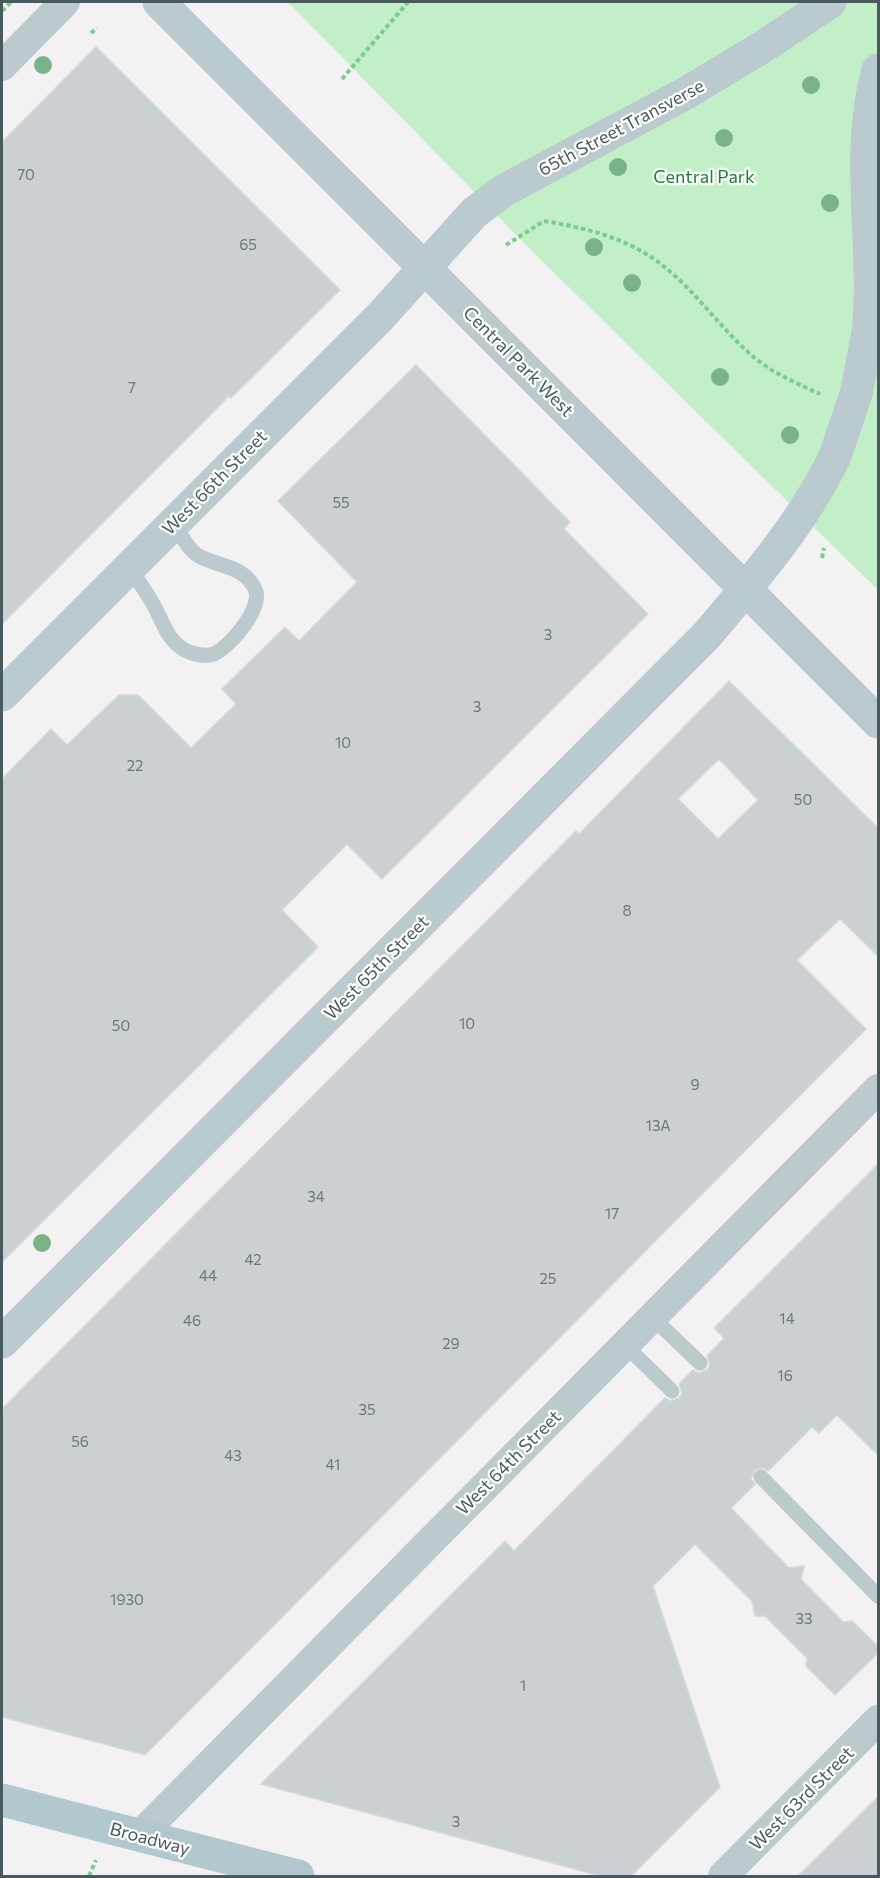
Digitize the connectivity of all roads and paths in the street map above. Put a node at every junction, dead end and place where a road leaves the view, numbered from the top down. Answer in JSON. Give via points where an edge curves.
{"nodes":[{"id":1,"x":11,"y":2,"type":"edge"},
{"id":2,"x":65,"y":2,"type":"edge"},
{"id":3,"x":159,"y":2,"type":"edge"},
{"id":4,"x":408,"y":2,"type":"edge"},
{"id":5,"x":830,"y":2,"type":"edge"},
{"id":6,"x":2,"y":11,"type":"edge"},
{"id":7,"x":97,"y":28,"type":"dead end"},
{"id":8,"x":92,"y":33,"type":"dead end"},
{"id":9,"x":2,"y":66,"type":"edge"},
{"id":10,"x":879,"y":70,"type":"edge"},
{"id":11,"x":342,"y":79,"type":"dead end"},
{"id":12,"x":506,"y":245,"type":"dead end"},
{"id":13,"x":425,"y":267,"type":"junction"},
{"id":14,"x":824,"y":395,"type":"dead end"},
{"id":15,"x":173,"y":522,"type":"junction"},
{"id":16,"x":128,"y":566,"type":"junction"},
{"id":17,"x":746,"y":588,"type":"junction"},
{"id":18,"x":2,"y":695,"type":"edge"},
{"id":19,"x":879,"y":722,"type":"edge"},
{"id":20,"x":879,"y":1089,"type":"edge"},
{"id":21,"x":652,"y":1317,"type":"junction"},
{"id":22,"x":2,"y":1342,"type":"edge"},
{"id":23,"x":625,"y":1344,"type":"junction"},
{"id":24,"x":700,"y":1363,"type":"dead end"},
{"id":25,"x":672,"y":1391,"type":"dead end"},
{"id":26,"x":761,"y":1478,"type":"dead end"},
{"id":27,"x":879,"y":1596,"type":"edge"},
{"id":28,"x":879,"y":1720,"type":"edge"},
{"id":29,"x":2,"y":1800,"type":"edge"},
{"id":30,"x":140,"y":1835,"type":"junction"},
{"id":31,"x":97,"y":1857,"type":"dead end"},
{"id":32,"x":89,"y":1876,"type":"edge"},
{"id":33,"x":298,"y":1876,"type":"edge"},
{"id":34,"x":723,"y":1876,"type":"edge"}],
"edges":[{"from":1,"to":6,"type":"path"},
{"from":2,"to":9,"type":"street"},
{"from":3,"to":13,"type":"main road","name":"Central Park West"},
{"from":4,"to":11,"type":"path"},
{"from":5,"to":13,"type":"main road","name":"65th Street Transverse","via":[[688,92],[503,191],[474,213]]},
{"from":7,"to":8,"type":"path"},
{"from":10,"to":17,"type":"main road","bridge":true,"via":[[868,126],[872,268],[868,333],[856,394],[836,456],[807,508]]},
{"from":12,"to":14,"type":"path","via":[[544,221],[588,228],[625,243],[662,265],[757,359]]},
{"from":13,"to":15,"type":"main road","name":"West 66th Street","via":[[380,317]]},
{"from":13,"to":17,"type":"main road","name":"Central Park West"},
{"from":15,"to":16,"type":"main road","name":"West 66th Street"},
{"from":15,"to":16,"type":"lane","via":[[200,557],[233,568],[256,591],[257,600],[249,618],[228,643],[214,654],[184,650],[168,636]]},
{"from":16,"to":18,"type":"main road","name":"West 66th Street"},
{"from":17,"to":19,"type":"main road","name":"Central Park West"},
{"from":17,"to":22,"type":"main road","name":"West 65th Street","via":[[706,636]]},
{"from":20,"to":21,"type":"street","name":"West 64th Street"},
{"from":21,"to":23,"type":"street","name":"West 64th Street"},
{"from":21,"to":24,"type":"lane"},
{"from":23,"to":25,"type":"lane"},
{"from":23,"to":30,"type":"street","name":"West 64th Street"},
{"from":26,"to":27,"type":"lane"},
{"from":28,"to":34,"type":"street","name":"West 63rd Street"},
{"from":29,"to":30,"type":"main road","name":"Broadway"},
{"from":30,"to":33,"type":"main road","name":"Broadway"},
{"from":31,"to":32,"type":"path"}]}
